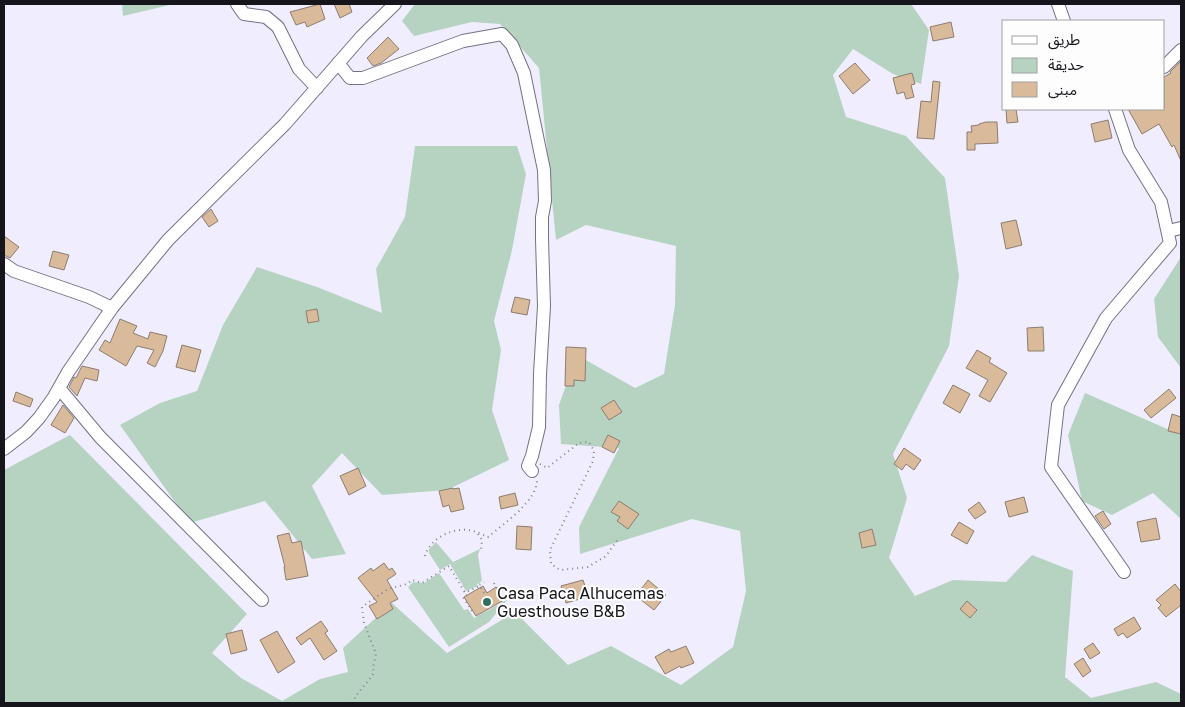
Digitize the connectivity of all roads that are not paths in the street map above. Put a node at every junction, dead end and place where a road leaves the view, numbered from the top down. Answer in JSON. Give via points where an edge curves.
{"nodes":[{"id":1,"x":237,"y":4,"type":"edge"},
{"id":2,"x":395,"y":4,"type":"edge"},
{"id":3,"x":1058,"y":4,"type":"edge"},
{"id":4,"x":1064,"y":20,"type":"edge"},
{"id":5,"x":1181,"y":50,"type":"edge"},
{"id":6,"x":338,"y":63,"type":"junction"},
{"id":7,"x":1165,"y":67,"type":"edge"},
{"id":8,"x":317,"y":88,"type":"junction"},
{"id":9,"x":1115,"y":110,"type":"edge"},
{"id":10,"x":1181,"y":228,"type":"edge"},
{"id":11,"x":1168,"y":232,"type":"junction"},
{"id":12,"x":4,"y":264,"type":"edge"},
{"id":13,"x":112,"y":308,"type":"junction"},
{"id":14,"x":59,"y":388,"type":"junction"},
{"id":15,"x":4,"y":449,"type":"edge"},
{"id":16,"x":532,"y":470,"type":"road end"},
{"id":17,"x":1124,"y":572,"type":"dead end"},
{"id":18,"x":262,"y":600,"type":"dead end"}],
"edges":[{"from":1,"to":8,"type":"street","via":[[244,14],[266,17],[278,27],[299,69]]},
{"from":2,"to":6,"type":"street"},
{"from":3,"to":4,"type":"street"},
{"from":5,"to":7,"type":"street"},
{"from":6,"to":8,"type":"street"},
{"from":6,"to":16,"type":"street","via":[[350,78],[363,78],[463,42],[502,34],[512,45],[524,73],[544,170],[544,306],[539,426],[528,466]]},
{"from":8,"to":13,"type":"street","via":[[168,240]]},
{"from":9,"to":11,"type":"street","via":[[1129,150],[1161,202]]},
{"from":10,"to":11,"type":"street"},
{"from":11,"to":17,"type":"street","via":[[1170,243],[1106,318],[1058,405],[1052,467]]},
{"from":12,"to":13,"type":"street","via":[[14,271]]},
{"from":13,"to":14,"type":"street"},
{"from":14,"to":15,"type":"street","via":[[39,418]]},
{"from":14,"to":18,"type":"street","via":[[100,437]]}]}
